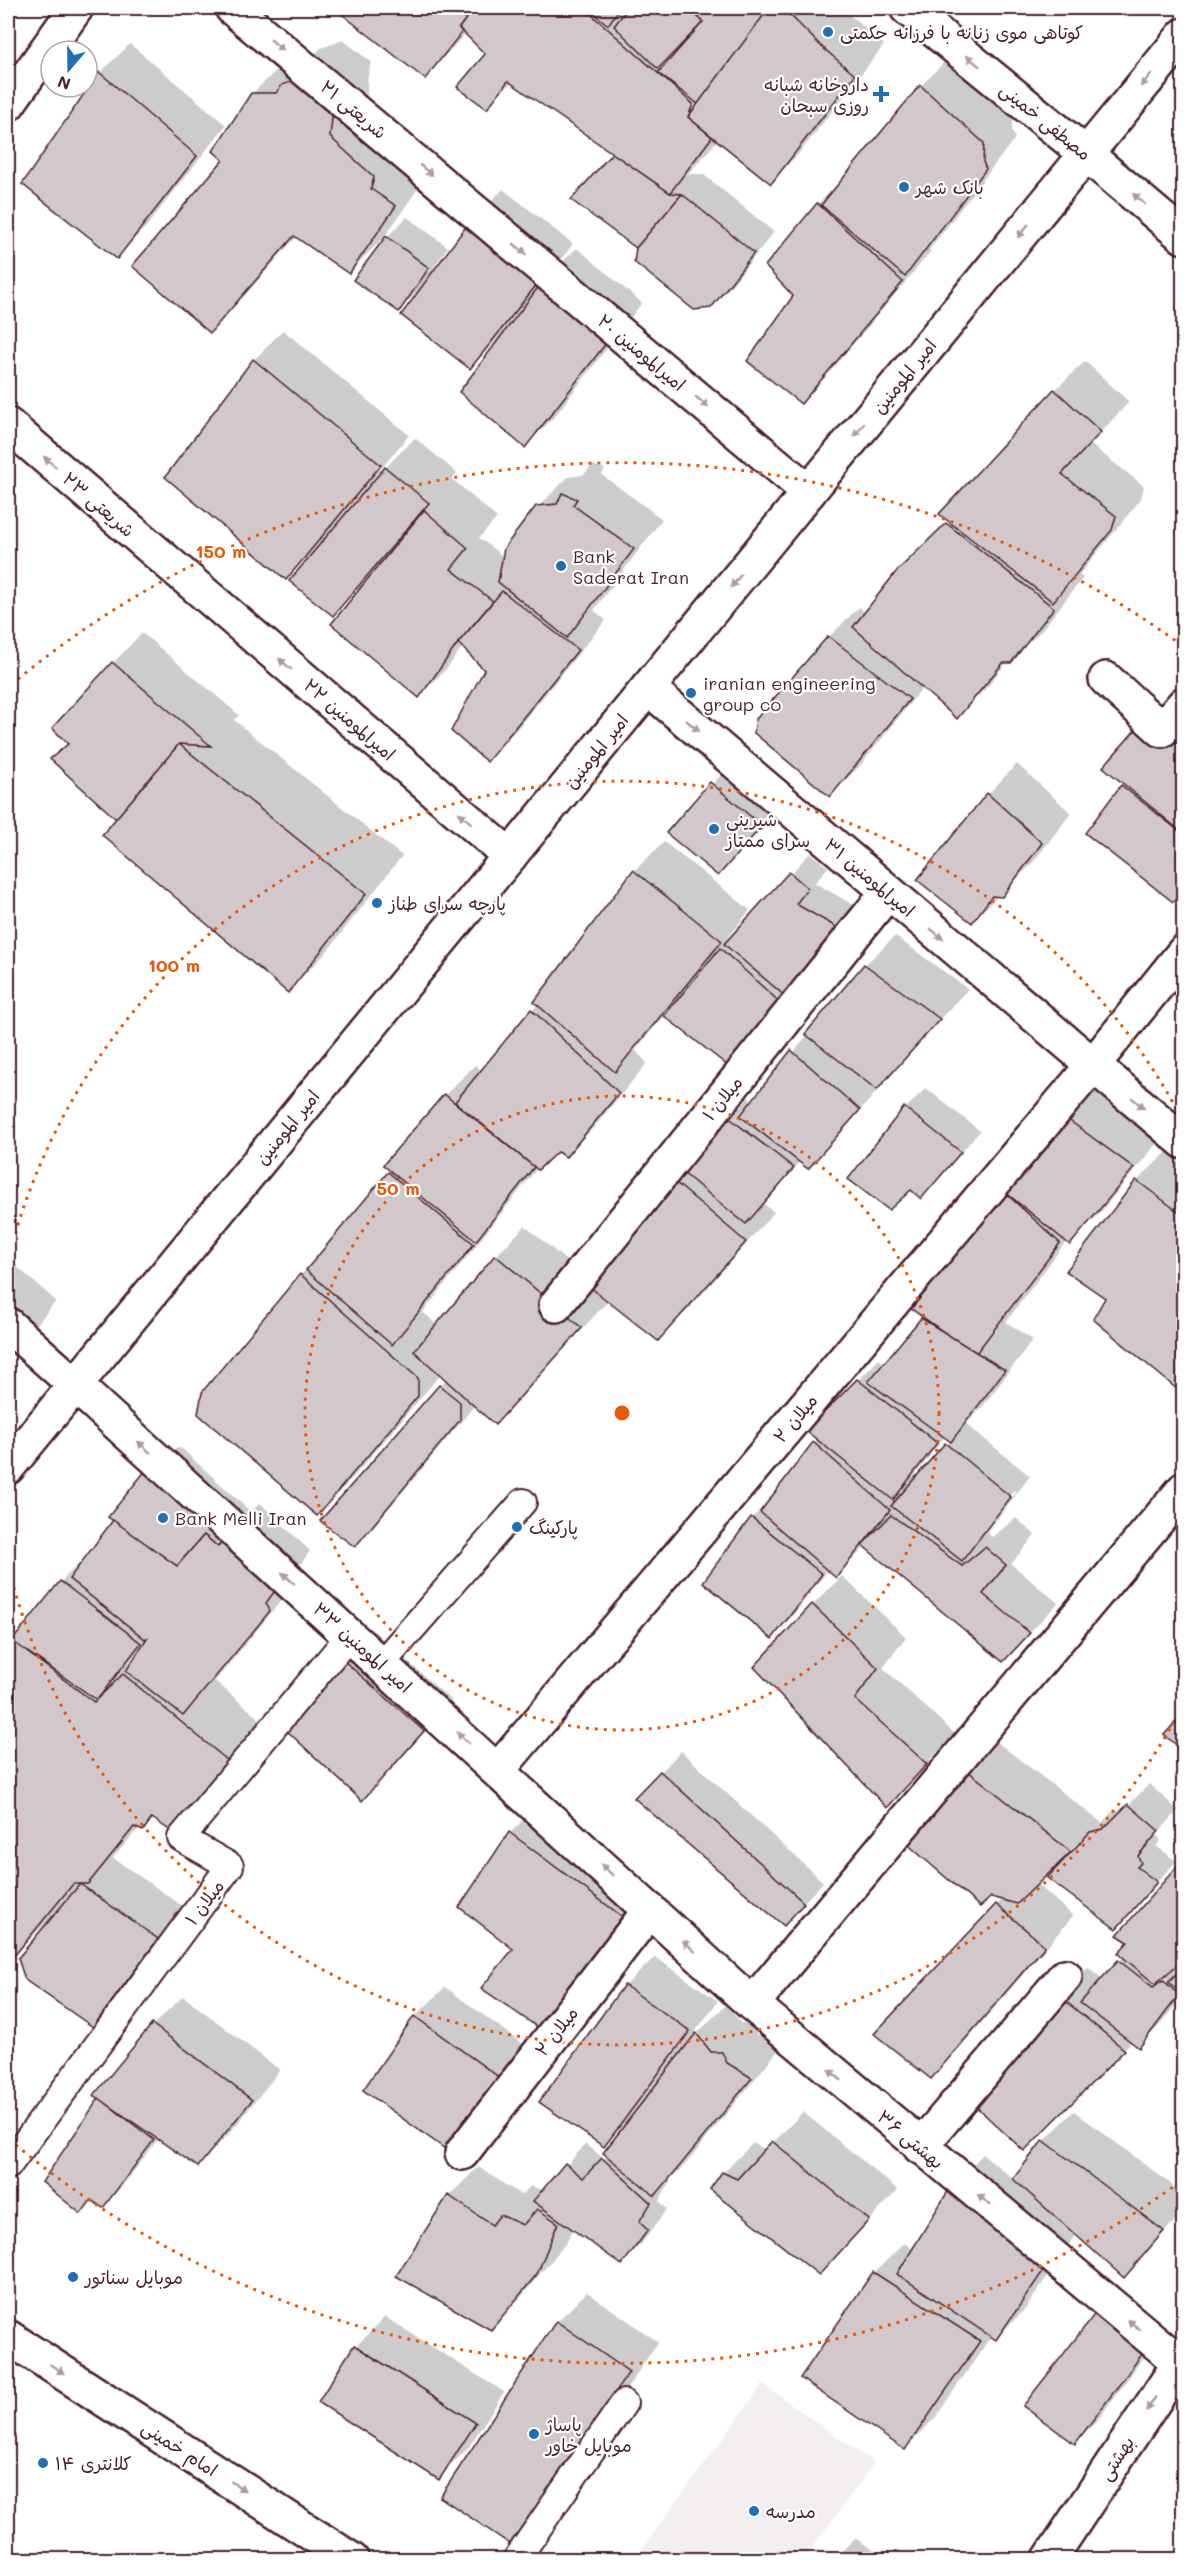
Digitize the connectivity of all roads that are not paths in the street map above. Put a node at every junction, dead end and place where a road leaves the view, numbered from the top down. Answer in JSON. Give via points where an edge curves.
{"nodes":[{"id":1,"x":76,"y":8,"type":"edge"},
{"id":2,"x":232,"y":8,"type":"edge"},
{"id":3,"x":907,"y":8,"type":"edge"},
{"id":4,"x":1184,"y":35,"type":"edge"},
{"id":5,"x":8,"y":104,"type":"edge"},
{"id":6,"x":1086,"y":153,"type":"junction"},
{"id":7,"x":476,"y":212,"type":"joint"},
{"id":8,"x":1184,"y":237,"type":"edge"},
{"id":9,"x":8,"y":425,"type":"edge"},
{"id":10,"x":809,"y":492,"type":"junction"},
{"id":11,"x":190,"y":582,"type":"joint"},
{"id":12,"x":1106,"y":679,"type":"dead end"},
{"id":13,"x":648,"y":688,"type":"junction"},
{"id":14,"x":1184,"y":704,"type":"edge"},
{"id":15,"x":510,"y":856,"type":"junction"},
{"id":16,"x":888,"y":892,"type":"junction"},
{"id":17,"x":1184,"y":952,"type":"edge"},
{"id":18,"x":1093,"y":1065,"type":"junction"},
{"id":19,"x":1184,"y":1142,"type":"edge"},
{"id":20,"x":556,"y":1305,"type":"dead end"},
{"id":21,"x":8,"y":1324,"type":"edge"},
{"id":22,"x":75,"y":1384,"type":"junction"},
{"id":23,"x":8,"y":1467,"type":"edge"},
{"id":24,"x":1184,"y":1489,"type":"edge"},
{"id":25,"x":523,"y":1502,"type":"dead end"},
{"id":26,"x":350,"y":1635,"type":"junction"},
{"id":27,"x":382,"y":1664,"type":"junction"},
{"id":28,"x":498,"y":1770,"type":"junction"},
{"id":29,"x":650,"y":1910,"type":"junction"},
{"id":30,"x":1065,"y":1976,"type":"dead end"},
{"id":31,"x":752,"y":2004,"type":"junction"},
{"id":32,"x":920,"y":2147,"type":"junction"},
{"id":33,"x":462,"y":2153,"type":"dead end"},
{"id":34,"x":8,"y":2166,"type":"edge"},
{"id":35,"x":8,"y":2337,"type":"edge"},
{"id":36,"x":1182,"y":2361,"type":"edge"},
{"id":37,"x":624,"y":2403,"type":"dead end"},
{"id":38,"x":352,"y":2559,"type":"edge"},
{"id":39,"x":516,"y":2559,"type":"edge"},
{"id":40,"x":1049,"y":2559,"type":"edge"}],
"edges":[{"from":1,"to":5,"type":"street"},
{"from":2,"to":7,"type":"street","name":"شریعتی ۲۱","one_way":true},
{"from":6,"to":3,"type":"street","name":"مصطفی خمینی","one_way":true},
{"from":4,"to":6,"type":"street","name":"امیر المومنین","one_way":true},
{"from":8,"to":6,"type":"street","name":"مصطفی خمینی","one_way":true},
{"from":6,"to":10,"type":"street","name":"امیر المومنین","one_way":true},
{"from":7,"to":10,"type":"street","name":"امیرالمومنین ۲۰","one_way":true},
{"from":11,"to":9,"type":"street","name":"شریعتی ۲۳","one_way":true},
{"from":10,"to":13,"type":"street","name":"امیر المومنین","one_way":true},
{"from":15,"to":11,"type":"street","name":"امیرالمومنین ۲۲","one_way":true},
{"from":12,"to":14,"type":"street","via":[[1162,730]]},
{"from":13,"to":15,"type":"street","name":"امیر المومنین"},
{"from":13,"to":16,"type":"street","name":"امیرالمومنین ۳۱","one_way":true},
{"from":15,"to":22,"type":"street","name":"امیر المومنین"},
{"from":16,"to":18,"type":"street","name":"امیرالمومنین ۳۱","one_way":true},
{"from":16,"to":20,"type":"street","name":"میلان ۱"},
{"from":17,"to":18,"type":"street","name":"میلان ۲"},
{"from":18,"to":19,"type":"street","name":"امیرالمومنین ۳۱","one_way":true},
{"from":18,"to":28,"type":"street","name":"میلان ۲"},
{"from":21,"to":22,"type":"street","name":"امیر المومنین ۳۳"},
{"from":22,"to":23,"type":"street","name":"امیر المومنین"},
{"from":26,"to":22,"type":"street","name":"امیر المومنین ۳۳","one_way":true},
{"from":24,"to":31,"type":"street"},
{"from":25,"to":27,"type":"lane"},
{"from":26,"to":27,"type":"street","name":"امیر المومنین ۳۳"},
{"from":26,"to":34,"type":"lane","name":"میلان ۱","via":[[181,1838],[230,1866]]},
{"from":28,"to":27,"type":"street","name":"امیر المومنین ۳۳","one_way":true},
{"from":29,"to":28,"type":"street","name":"امیر المومنین ۳۳","one_way":true},
{"from":31,"to":29,"type":"street","name":"بهشتی ۳۶","one_way":true},
{"from":29,"to":33,"type":"street","name":"میلان ۲"},
{"from":30,"to":32,"type":"street"},
{"from":32,"to":31,"type":"street","name":"بهشتی ۳۶","one_way":true},
{"from":36,"to":32,"type":"street","name":"بهشتی ۳۶","one_way":true},
{"from":35,"to":38,"type":"street","name":"امام خمینی","one_way":true},
{"from":36,"to":40,"type":"street","name":"بهشتی","one_way":true},
{"from":37,"to":39,"type":"lane"}]}
